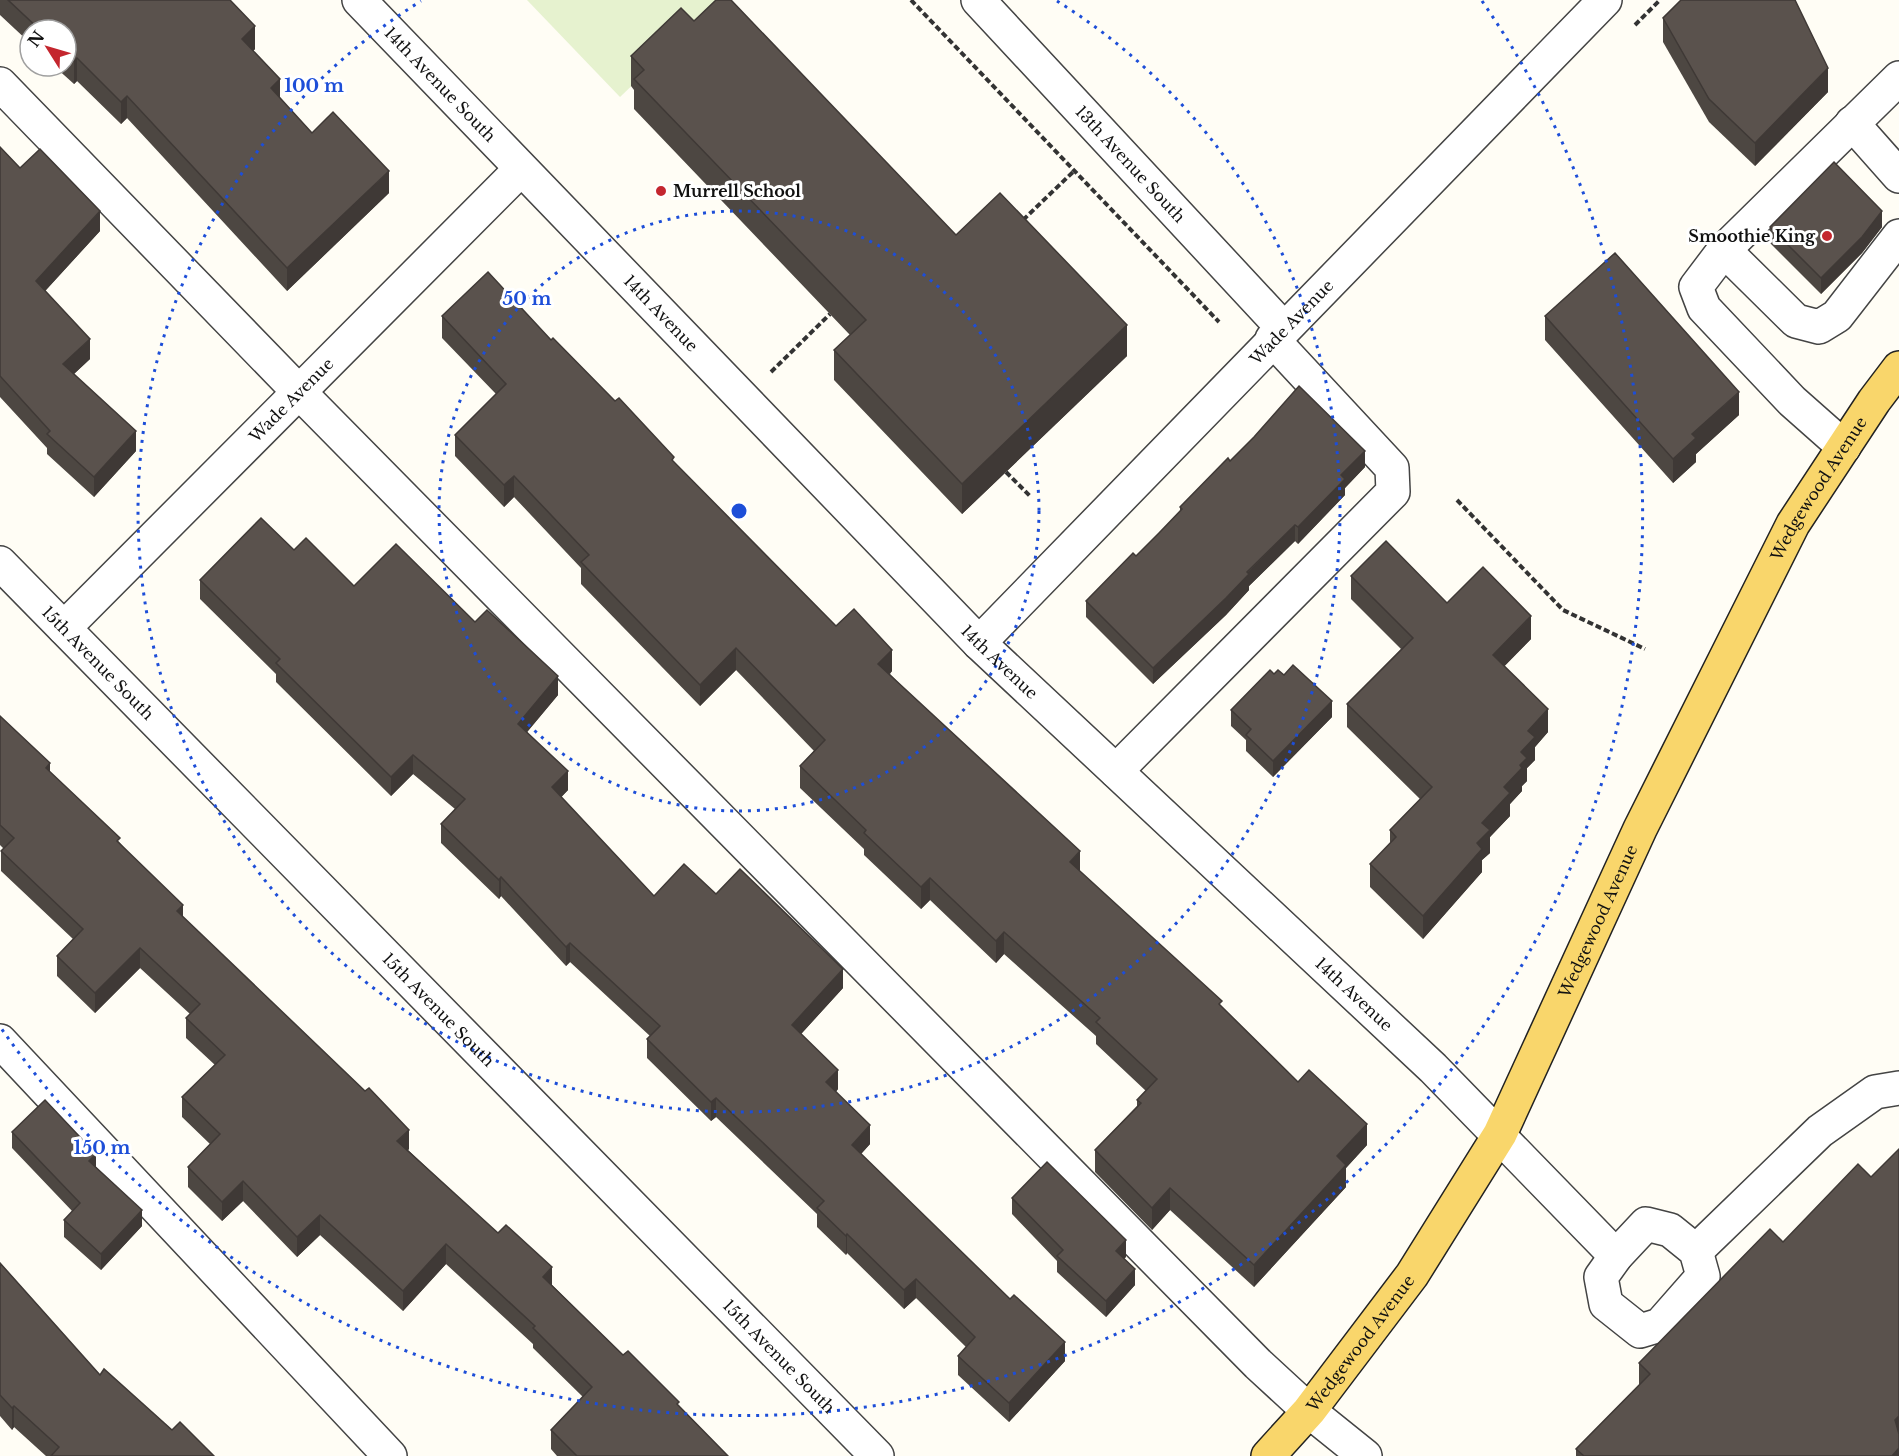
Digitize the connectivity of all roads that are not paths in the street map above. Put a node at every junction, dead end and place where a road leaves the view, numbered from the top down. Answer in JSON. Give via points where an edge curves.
{"nodes":[{"id":1,"x":359,"y":0,"type":"edge"},
{"id":2,"x":978,"y":0,"type":"edge"},
{"id":3,"x":1605,"y":0,"type":"edge"},
{"id":4,"x":1899,"y":78,"type":"edge"},
{"id":5,"x":0,"y":84,"type":"edge"},
{"id":6,"x":1852,"y":123,"type":"junction"},
{"id":7,"x":520,"y":170,"type":"junction"},
{"id":8,"x":1899,"y":176,"type":"edge"},
{"id":9,"x":1899,"y":236,"type":"edge"},
{"id":10,"x":1724,"y":250,"type":"junction"},
{"id":11,"x":1278,"y":334,"type":"junction"},
{"id":12,"x":1899,"y":368,"type":"edge"},
{"id":13,"x":299,"y":392,"type":"junction"},
{"id":14,"x":1844,"y":447,"type":"junction"},
{"id":15,"x":0,"y":563,"type":"edge"},
{"id":16,"x":64,"y":628,"type":"junction"},
{"id":17,"x":979,"y":643,"type":"junction"},
{"id":18,"x":1116,"y":771,"type":"junction"},
{"id":19,"x":0,"y":1041,"type":"edge"},
{"id":20,"x":1899,"y":1088,"type":"edge"},
{"id":21,"x":1500,"y":1134,"type":"junction"},
{"id":22,"x":1696,"y":1251,"type":"junction"},
{"id":23,"x":1616,"y":1256,"type":"junction"},
{"id":24,"x":1310,"y":1411,"type":"junction"},
{"id":25,"x":390,"y":1456,"type":"edge"},
{"id":26,"x":877,"y":1456,"type":"edge"},
{"id":27,"x":1268,"y":1456,"type":"edge"},
{"id":28,"x":1365,"y":1456,"type":"edge"}],
"edges":[{"from":1,"to":7,"type":"street","name":"14th Avenue South"},
{"from":2,"to":11,"type":"street","name":"13th Avenue South"},
{"from":3,"to":11,"type":"street","name":"Wade Avenue"},
{"from":4,"to":6,"type":"street"},
{"from":5,"to":13,"type":"street"},
{"from":6,"to":8,"type":"street"},
{"from":6,"to":10,"type":"street"},
{"from":7,"to":13,"type":"street","name":"Wade Avenue"},
{"from":7,"to":17,"type":"street","name":"14th Avenue"},
{"from":9,"to":10,"type":"street","via":[[1837,316],[1820,327],[1796,321]]},
{"from":10,"to":14,"type":"street","via":[[1696,287],[1704,308],[1792,401]]},
{"from":11,"to":17,"type":"street","name":"Wade Avenue"},
{"from":11,"to":18,"type":"street","name":"13th Avenue South","via":[[1392,468],[1393,492]]},
{"from":12,"to":14,"type":"main road","name":"Wedgewood Avenue"},
{"from":13,"to":16,"type":"street","name":"Wade Avenue"},
{"from":13,"to":24,"type":"street","via":[[1258,1364]]},
{"from":14,"to":21,"type":"main road","name":"Wedgewood Avenue","via":[[1793,524],[1640,829]]},
{"from":15,"to":16,"type":"street","name":"15th Avenue South"},
{"from":16,"to":26,"type":"street","name":"15th Avenue South"},
{"from":17,"to":18,"type":"street","name":"14th Avenue"},
{"from":18,"to":21,"type":"street","name":"14th Avenue"},
{"from":19,"to":25,"type":"street"},
{"from":20,"to":22,"type":"street","via":[[1875,1092],[1820,1131]]},
{"from":21,"to":23,"type":"street","name":"14th Avenue"},
{"from":21,"to":24,"type":"main road","name":"Wedgewood Avenue","via":[[1412,1275]]},
{"from":22,"to":23,"type":"street","via":[[1670,1230],[1646,1224]]},
{"from":22,"to":23,"type":"street","via":[[1703,1276],[1660,1325],[1640,1331],[1606,1304],[1601,1277]]},
{"from":24,"to":27,"type":"main road","name":"Wedgewood Avenue"},
{"from":24,"to":28,"type":"street"}]}
